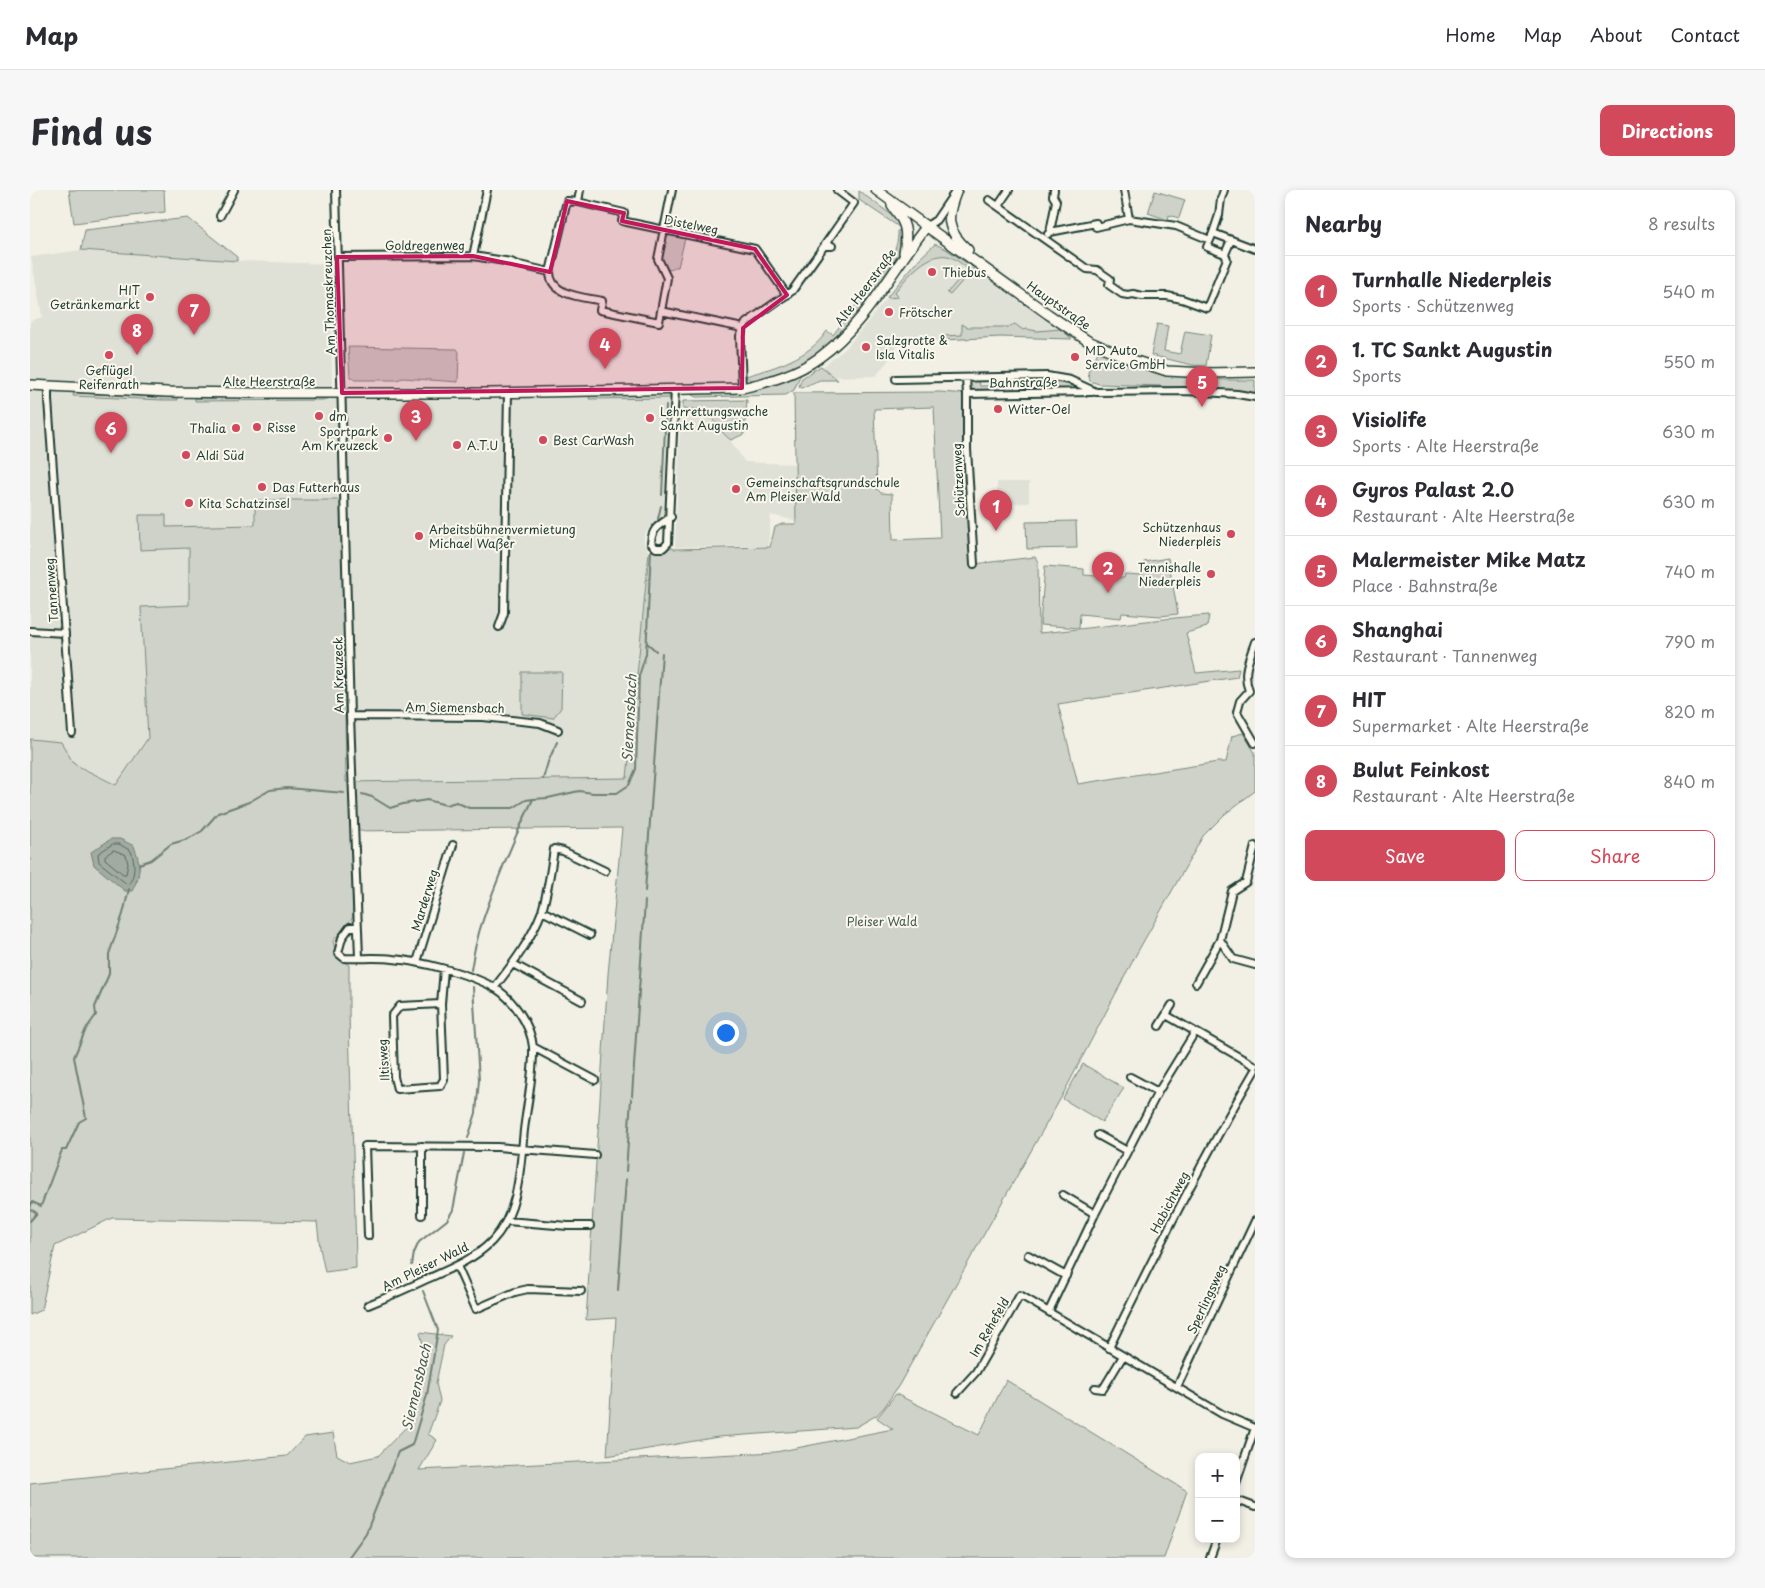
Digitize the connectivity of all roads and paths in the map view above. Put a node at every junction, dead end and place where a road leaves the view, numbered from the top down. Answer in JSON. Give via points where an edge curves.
{"nodes":[{"id":1,"x":234,"y":190,"type":"edge"},
{"id":2,"x":336,"y":190,"type":"edge"},
{"id":3,"x":487,"y":190,"type":"edge"},
{"id":4,"x":580,"y":190,"type":"edge"},
{"id":5,"x":672,"y":190,"type":"edge"},
{"id":6,"x":837,"y":190,"type":"edge"},
{"id":7,"x":956,"y":190,"type":"edge"},
{"id":8,"x":1009,"y":190,"type":"edge"},
{"id":9,"x":1054,"y":190,"type":"edge"},
{"id":10,"x":1124,"y":190,"type":"edge"},
{"id":11,"x":1224,"y":190,"type":"edge"},
{"id":12,"x":879,"y":192,"type":"edge"},
{"id":13,"x":989,"y":200,"type":"dead end"},
{"id":14,"x":578,"y":202,"type":"junction"},
{"id":15,"x":998,"y":206,"type":"junction"},
{"id":16,"x":220,"y":216,"type":"dead end"},
{"id":17,"x":1130,"y":219,"type":"junction"},
{"id":18,"x":927,"y":226,"type":"junction"},
{"id":19,"x":664,"y":230,"type":"junction"},
{"id":20,"x":1050,"y":232,"type":"junction"},
{"id":21,"x":1212,"y":236,"type":"junction"},
{"id":22,"x":1044,"y":240,"type":"junction"},
{"id":23,"x":1231,"y":240,"type":"junction"},
{"id":24,"x":824,"y":246,"type":"junction"},
{"id":25,"x":832,"y":246,"type":"dead end"},
{"id":26,"x":1255,"y":250,"type":"edge"},
{"id":27,"x":1226,"y":254,"type":"junction"},
{"id":28,"x":473,"y":256,"type":"junction"},
{"id":29,"x":337,"y":257,"type":"junction"},
{"id":30,"x":903,"y":257,"type":"junction"},
{"id":31,"x":550,"y":272,"type":"junction"},
{"id":32,"x":1004,"y":281,"type":"junction"},
{"id":33,"x":787,"y":294,"type":"junction"},
{"id":34,"x":661,"y":311,"type":"junction"},
{"id":35,"x":743,"y":328,"type":"junction"},
{"id":36,"x":1255,"y":372,"type":"edge"},
{"id":37,"x":896,"y":378,"type":"dead end"},
{"id":38,"x":966,"y":378,"type":"junction"},
{"id":39,"x":30,"y":385,"type":"edge"},
{"id":40,"x":48,"y":386,"type":"junction"},
{"id":41,"x":742,"y":388,"type":"junction"},
{"id":42,"x":675,"y":389,"type":"junction"},
{"id":43,"x":1096,"y":392,"type":"junction"},
{"id":44,"x":342,"y":393,"type":"junction"},
{"id":45,"x":508,"y":393,"type":"junction"},
{"id":46,"x":967,"y":394,"type":"junction"},
{"id":47,"x":1255,"y":397,"type":"edge"},
{"id":48,"x":671,"y":517,"type":"junction"},
{"id":49,"x":974,"y":564,"type":"dead end"},
{"id":50,"x":499,"y":627,"type":"dead end"},
{"id":51,"x":30,"y":631,"type":"edge"},
{"id":52,"x":65,"y":633,"type":"junction"},
{"id":53,"x":1255,"y":642,"type":"edge"},
{"id":54,"x":1252,"y":692,"type":"edge"},
{"id":55,"x":350,"y":716,"type":"junction"},
{"id":56,"x":558,"y":730,"type":"dead end"},
{"id":57,"x":72,"y":733,"type":"dead end"},
{"id":58,"x":1255,"y":743,"type":"edge"},
{"id":59,"x":453,"y":845,"type":"dead end"},
{"id":60,"x":1255,"y":846,"type":"edge"},
{"id":61,"x":604,"y":871,"type":"dead end"},
{"id":62,"x":542,"y":911,"type":"junction"},
{"id":63,"x":357,"y":927,"type":"junction"},
{"id":64,"x":590,"y":935,"type":"dead end"},
{"id":65,"x":1220,"y":940,"type":"junction"},
{"id":66,"x":358,"y":957,"type":"junction"},
{"id":67,"x":417,"y":962,"type":"junction"},
{"id":68,"x":513,"y":964,"type":"junction"},
{"id":69,"x":1255,"y":965,"type":"edge"},
{"id":70,"x":444,"y":969,"type":"junction"},
{"id":71,"x":1196,"y":983,"type":"dead end"},
{"id":72,"x":494,"y":988,"type":"junction"},
{"id":73,"x":582,"y":1001,"type":"dead end"},
{"id":74,"x":441,"y":1004,"type":"junction"},
{"id":75,"x":1172,"y":1005,"type":"dead end"},
{"id":76,"x":1166,"y":1015,"type":"junction"},
{"id":77,"x":1159,"y":1026,"type":"dead end"},
{"id":78,"x":1196,"y":1032,"type":"junction"},
{"id":79,"x":533,"y":1047,"type":"junction"},
{"id":80,"x":1255,"y":1066,"type":"edge"},
{"id":81,"x":1255,"y":1070,"type":"edge"},
{"id":82,"x":1130,"y":1077,"type":"dead end"},
{"id":83,"x":595,"y":1080,"type":"dead end"},
{"id":84,"x":1158,"y":1092,"type":"junction"},
{"id":85,"x":1098,"y":1135,"type":"dead end"},
{"id":86,"x":422,"y":1146,"type":"junction"},
{"id":87,"x":522,"y":1150,"type":"junction"},
{"id":88,"x":1127,"y":1151,"type":"junction"},
{"id":89,"x":595,"y":1155,"type":"dead end"},
{"id":90,"x":1063,"y":1195,"type":"dead end"},
{"id":91,"x":1095,"y":1214,"type":"junction"},
{"id":92,"x":422,"y":1215,"type":"dead end"},
{"id":93,"x":507,"y":1221,"type":"junction"},
{"id":94,"x":1255,"y":1221,"type":"edge"},
{"id":95,"x":590,"y":1226,"type":"dead end"},
{"id":96,"x":368,"y":1236,"type":"dead end"},
{"id":97,"x":1028,"y":1255,"type":"dead end"},
{"id":98,"x":457,"y":1266,"type":"junction"},
{"id":99,"x":1066,"y":1276,"type":"junction"},
{"id":100,"x":581,"y":1291,"type":"dead end"},
{"id":101,"x":368,"y":1305,"type":"dead end"},
{"id":102,"x":1049,"y":1311,"type":"junction"},
{"id":103,"x":1109,"y":1348,"type":"junction"},
{"id":104,"x":1123,"y":1356,"type":"junction"},
{"id":105,"x":1177,"y":1387,"type":"junction"},
{"id":106,"x":1094,"y":1388,"type":"dead end"},
{"id":107,"x":957,"y":1393,"type":"dead end"},
{"id":108,"x":1255,"y":1428,"type":"edge"},
{"id":109,"x":1240,"y":1471,"type":"edge"},
{"id":110,"x":1240,"y":1501,"type":"edge"},
{"id":111,"x":1255,"y":1507,"type":"edge"},
{"id":112,"x":1216,"y":1543,"type":"edge"},
{"id":113,"x":1210,"y":1558,"type":"edge"}],
"edges":[{"from":1,"to":16,"type":"street"},
{"from":2,"to":29,"type":"street","name":"Am Thomaskreuzchen"},
{"from":3,"to":28,"type":"street"},
{"from":4,"to":14,"type":"street"},
{"from":5,"to":19,"type":"street"},
{"from":6,"to":24,"type":"street","via":[[854,203]]},
{"from":7,"to":18,"type":"street","via":[[936,220]]},
{"from":7,"to":32,"type":"street","via":[[949,209],[950,225],[961,243]]},
{"from":8,"to":15,"type":"street"},
{"from":9,"to":20,"type":"street","via":[[1056,202]]},
{"from":10,"to":17,"type":"street"},
{"from":11,"to":21,"type":"street"},
{"from":12,"to":18,"type":"street","name":"Hauptstraße"},
{"from":12,"to":30,"type":"street","via":[[900,216],[906,229]]},
{"from":13,"to":15,"type":"street"},
{"from":14,"to":19,"type":"street","name":"Distelweg","via":[[624,213],[622,221]]},
{"from":14,"to":31,"type":"street","via":[[567,200]]},
{"from":15,"to":22,"type":"street"},
{"from":17,"to":20,"type":"street"},
{"from":17,"to":21,"type":"street"},
{"from":18,"to":30,"type":"street","name":"Alte Heerstraße"},
{"from":18,"to":32,"type":"street","name":"Hauptstraße"},
{"from":19,"to":33,"type":"street","name":"Distelweg","via":[[755,249]]},
{"from":19,"to":34,"type":"street","via":[[658,259],[667,278]]},
{"from":20,"to":22,"type":"street"},
{"from":21,"to":23,"type":"street"},
{"from":21,"to":27,"type":"street","via":[[1207,247]]},
{"from":22,"to":27,"type":"street","via":[[1087,269],[1097,270],[1110,279],[1109,285],[1122,294],[1167,296],[1207,308]]},
{"from":23,"to":26,"type":"street"},
{"from":23,"to":27,"type":"street"},
{"from":24,"to":25,"type":"street"},
{"from":24,"to":33,"type":"street"},
{"from":28,"to":29,"type":"street","name":"Goldregenweg"},
{"from":28,"to":31,"type":"street","name":"Goldregenweg"},
{"from":29,"to":44,"type":"street","name":"Am Thomaskreuzchen"},
{"from":30,"to":41,"type":"street","name":"Alte Heerstraße","via":[[849,332],[819,358],[785,375]]},
{"from":31,"to":34,"type":"street","via":[[550,279],[560,291],[602,301],[600,310],[659,322]]},
{"from":32,"to":36,"type":"street","name":"Hauptstraße","via":[[1088,340],[1134,360],[1167,371]]},
{"from":33,"to":35,"type":"street"},
{"from":34,"to":35,"type":"street"},
{"from":35,"to":41,"type":"street","via":[[740,336]]},
{"from":37,"to":38,"type":"street","name":"Bahnstraße"},
{"from":38,"to":43,"type":"street","name":"Bahnstraße","via":[[1058,377]]},
{"from":38,"to":46,"type":"street"},
{"from":39,"to":40,"type":"street","name":"Alte Heerstraße"},
{"from":40,"to":44,"type":"street","name":"Alte Heerstraße","via":[[188,393]]},
{"from":40,"to":52,"type":"street","name":"Tannenweg"},
{"from":41,"to":42,"type":"street","name":"Alte Heerstraße"},
{"from":42,"to":45,"type":"street","name":"Alte Heerstraße"},
{"from":42,"to":48,"type":"street"},
{"from":43,"to":46,"type":"street","name":"Bahnstraße"},
{"from":43,"to":47,"type":"street","name":"Bahnstraße","via":[[1185,391]]},
{"from":44,"to":45,"type":"street","name":"Alte Heerstraße"},
{"from":44,"to":55,"type":"street","name":"Am Kreuzeck"},
{"from":45,"to":50,"type":"street","via":[[504,614]]},
{"from":46,"to":49,"type":"street","name":"Schützenweg"},
{"from":48,"to":48,"type":"street","via":[[668,545],[656,548],[651,543],[652,534]]},
{"from":51,"to":52,"type":"street"},
{"from":52,"to":57,"type":"street","name":"Tannenweg"},
{"from":53,"to":54,"type":"street","via":[[1245,681]]},
{"from":54,"to":58,"type":"street","via":[[1240,701],[1237,712]]},
{"from":55,"to":56,"type":"street","name":"Am Siemensbach","via":[[483,717],[540,723]]},
{"from":55,"to":63,"type":"street","name":"Am Kreuzeck"},
{"from":59,"to":67,"type":"street","name":"Marderweg"},
{"from":60,"to":65,"type":"street","via":[[1246,882],[1232,891]]},
{"from":61,"to":62,"type":"street","via":[[554,849]]},
{"from":62,"to":64,"type":"street"},
{"from":62,"to":68,"type":"street"},
{"from":63,"to":66,"type":"street","name":"Am Kreuzeck"},
{"from":63,"to":66,"type":"street","name":"Am Pleiser Wald","via":[[350,927],[347,931],[338,953],[344,958]]},
{"from":65,"to":69,"type":"street","via":[[1233,959]]},
{"from":65,"to":71,"type":"street"},
{"from":66,"to":67,"type":"street","name":"Am Pleiser Wald"},
{"from":67,"to":70,"type":"street","name":"Am Pleiser Wald"},
{"from":68,"to":72,"type":"street"},
{"from":68,"to":73,"type":"street"},
{"from":70,"to":72,"type":"street","name":"Am Pleiser Wald"},
{"from":70,"to":74,"type":"street","name":"Iltisweg"},
{"from":72,"to":79,"type":"street","name":"Am Pleiser Wald","via":[[505,995],[519,1012]]},
{"from":74,"to":74,"type":"street","name":"Iltisweg","via":[[444,1079],[440,1086],[397,1089],[392,1016],[400,1006]]},
{"from":75,"to":76,"type":"street"},
{"from":76,"to":77,"type":"street"},
{"from":76,"to":78,"type":"street"},
{"from":78,"to":80,"type":"street"},
{"from":78,"to":84,"type":"street"},
{"from":79,"to":83,"type":"street"},
{"from":79,"to":87,"type":"street","name":"Am Pleiser Wald"},
{"from":81,"to":103,"type":"street","name":"Habichtweg","via":[[1160,1242]]},
{"from":82,"to":84,"type":"street"},
{"from":84,"to":88,"type":"street"},
{"from":85,"to":88,"type":"street"},
{"from":86,"to":87,"type":"street"},
{"from":86,"to":92,"type":"street"},
{"from":86,"to":96,"type":"street","via":[[366,1146]]},
{"from":87,"to":89,"type":"street"},
{"from":87,"to":93,"type":"street","name":"Am Pleiser Wald","via":[[515,1199]]},
{"from":88,"to":91,"type":"street"},
{"from":90,"to":91,"type":"street"},
{"from":91,"to":99,"type":"street"},
{"from":93,"to":95,"type":"street"},
{"from":93,"to":98,"type":"street","name":"Am Pleiser Wald","via":[[492,1242]]},
{"from":94,"to":105,"type":"street","name":"Sperlingsweg"},
{"from":97,"to":99,"type":"street"},
{"from":98,"to":100,"type":"street","via":[[476,1309],[528,1289]]},
{"from":98,"to":101,"type":"street","name":"Am Pleiser Wald"},
{"from":99,"to":102,"type":"street"},
{"from":102,"to":103,"type":"street","name":"Im Rehefeld"},
{"from":102,"to":107,"type":"street","name":"Im Rehefeld","via":[[1020,1295],[976,1372]]},
{"from":103,"to":104,"type":"street","name":"Im Rehefeld"},
{"from":104,"to":105,"type":"street","name":"Im Rehefeld"},
{"from":104,"to":106,"type":"street","via":[[1104,1389]]},
{"from":105,"to":108,"type":"street","name":"Im Rehefeld","via":[[1222,1414]]},
{"from":108,"to":109,"type":"street"},
{"from":110,"to":111,"type":"street"},
{"from":112,"to":113,"type":"street"}]}
